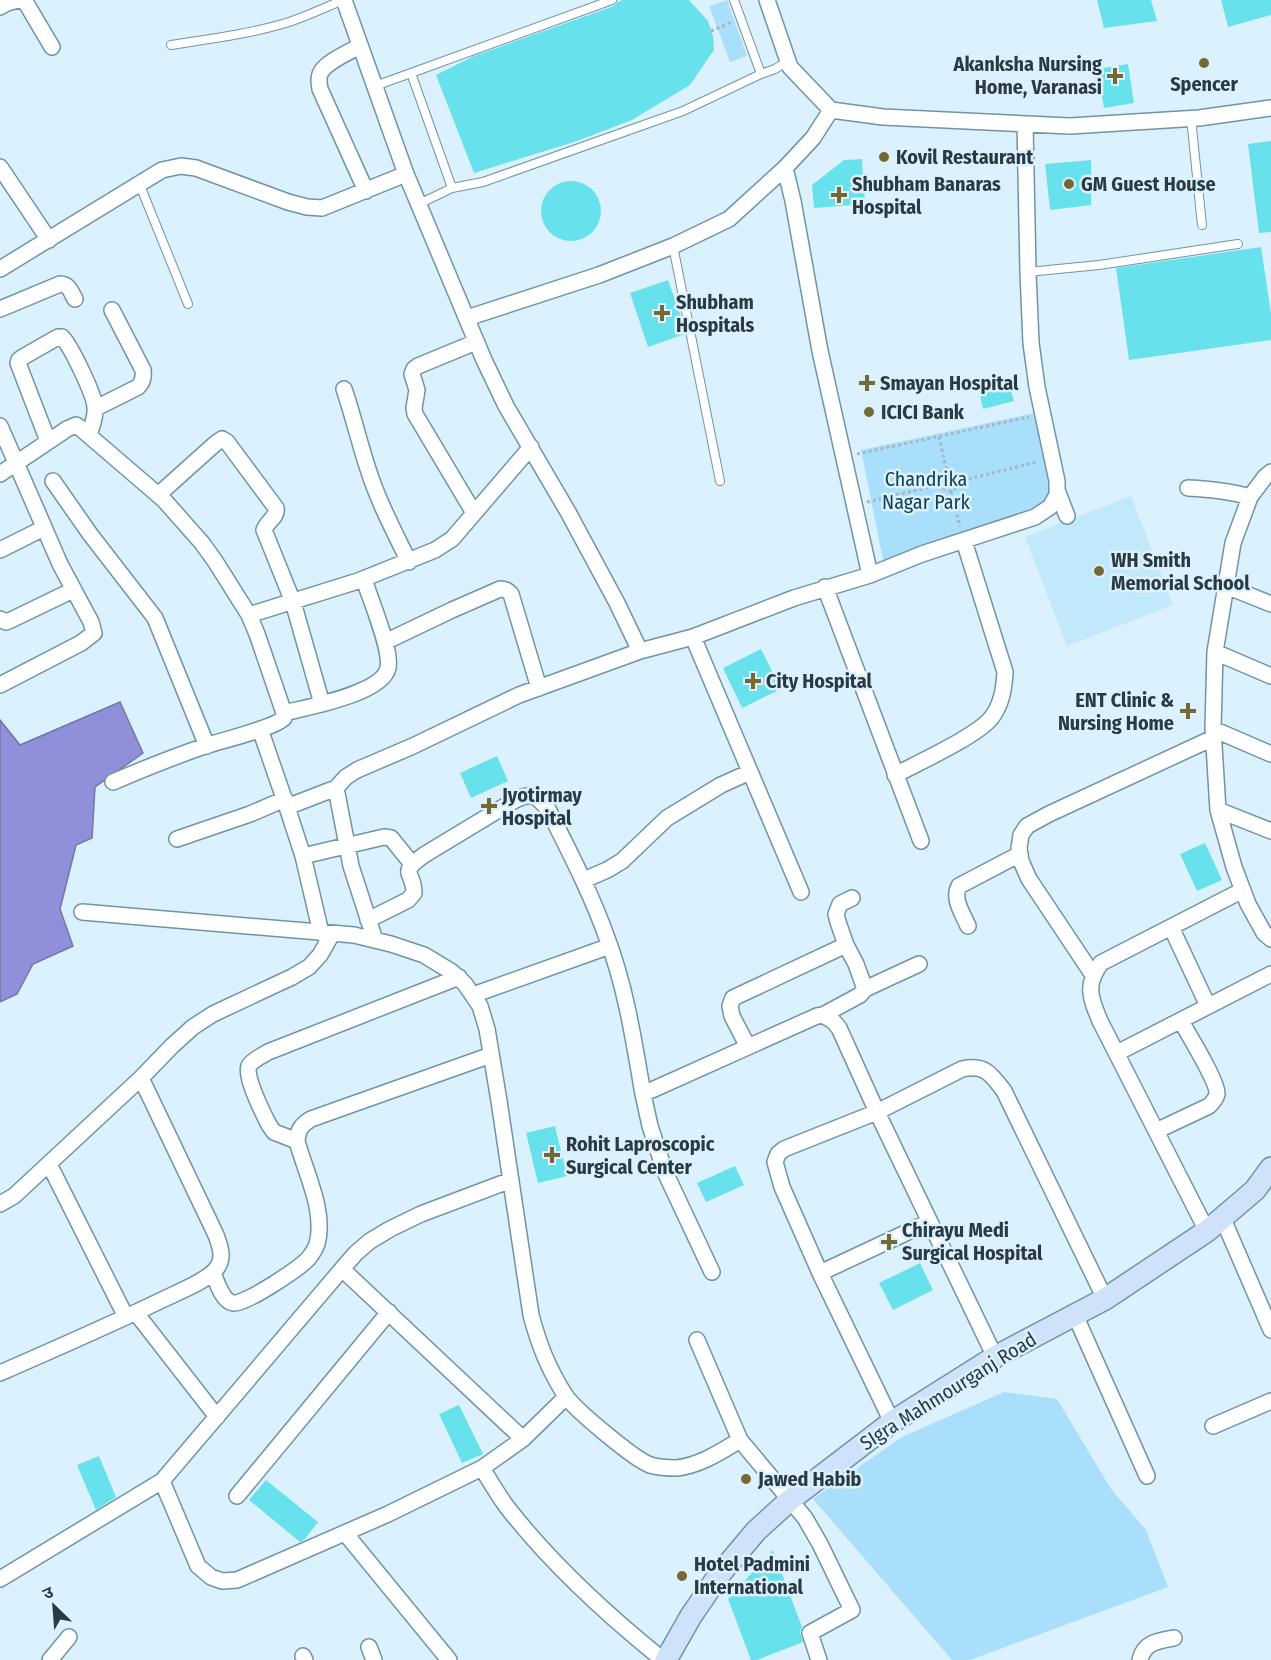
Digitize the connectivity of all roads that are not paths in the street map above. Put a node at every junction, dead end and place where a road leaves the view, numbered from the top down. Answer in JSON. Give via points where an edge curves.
{"nodes":[{"id":1,"x":20,"y":0,"type":"edge"},
{"id":2,"x":343,"y":0,"type":"edge"},
{"id":3,"x":612,"y":0,"type":"edge"},
{"id":4,"x":735,"y":0,"type":"edge"},
{"id":5,"x":767,"y":0,"type":"edge"},
{"id":6,"x":0,"y":7,"type":"edge"},
{"id":7,"x":171,"y":45,"type":"dead end"},
{"id":8,"x":360,"y":46,"type":"junction"},
{"id":9,"x":52,"y":47,"type":"dead end"},
{"id":10,"x":788,"y":61,"type":"junction"},
{"id":11,"x":411,"y":72,"type":"junction"},
{"id":12,"x":761,"y":74,"type":"junction"},
{"id":13,"x":375,"y":86,"type":"junction"},
{"id":14,"x":1271,"y":108,"type":"edge"},
{"id":15,"x":831,"y":110,"type":"junction"},
{"id":16,"x":1191,"y":118,"type":"junction"},
{"id":17,"x":1025,"y":124,"type":"junction"},
{"id":18,"x":0,"y":167,"type":"edge"},
{"id":19,"x":785,"y":168,"type":"junction"},
{"id":20,"x":406,"y":174,"type":"junction"},
{"id":21,"x":139,"y":183,"type":"junction"},
{"id":22,"x":452,"y":188,"type":"junction"},
{"id":23,"x":366,"y":191,"type":"junction"},
{"id":24,"x":419,"y":204,"type":"junction"},
{"id":25,"x":1202,"y":225,"type":"dead end"},
{"id":26,"x":49,"y":240,"type":"junction"},
{"id":27,"x":1238,"y":244,"type":"dead end"},
{"id":28,"x":674,"y":246,"type":"junction"},
{"id":29,"x":0,"y":269,"type":"edge"},
{"id":30,"x":1028,"y":272,"type":"junction"},
{"id":31,"x":75,"y":299,"type":"dead end"},
{"id":32,"x":188,"y":304,"type":"dead end"},
{"id":33,"x":0,"y":309,"type":"edge"},
{"id":34,"x":112,"y":310,"type":"dead end"},
{"id":35,"x":466,"y":318,"type":"junction"},
{"id":36,"x":476,"y":342,"type":"junction"},
{"id":37,"x":344,"y":389,"type":"dead end"},
{"id":38,"x":96,"y":408,"type":"junction"},
{"id":39,"x":0,"y":426,"type":"edge"},
{"id":40,"x":90,"y":435,"type":"junction"},
{"id":41,"x":48,"y":441,"type":"junction"},
{"id":42,"x":531,"y":447,"type":"junction"},
{"id":43,"x":16,"y":464,"type":"junction"},
{"id":44,"x":1271,"y":472,"type":"edge"},
{"id":45,"x":0,"y":474,"type":"edge"},
{"id":46,"x":53,"y":481,"type":"dead end"},
{"id":47,"x":720,"y":481,"type":"dead end"},
{"id":48,"x":1188,"y":488,"type":"dead end"},
{"id":49,"x":1057,"y":490,"type":"junction"},
{"id":50,"x":158,"y":495,"type":"junction"},
{"id":51,"x":1251,"y":496,"type":"junction"},
{"id":52,"x":474,"y":513,"type":"junction"},
{"id":53,"x":1067,"y":516,"type":"dead end"},
{"id":54,"x":44,"y":528,"type":"junction"},
{"id":55,"x":964,"y":541,"type":"junction"},
{"id":56,"x":0,"y":550,"type":"edge"},
{"id":57,"x":409,"y":562,"type":"junction"},
{"id":58,"x":870,"y":575,"type":"junction"},
{"id":59,"x":364,"y":579,"type":"junction"},
{"id":60,"x":1226,"y":586,"type":"junction"},
{"id":61,"x":825,"y":587,"type":"junction"},
{"id":62,"x":73,"y":590,"type":"junction"},
{"id":63,"x":293,"y":602,"type":"junction"},
{"id":64,"x":1271,"y":604,"type":"edge"},
{"id":65,"x":249,"y":615,"type":"junction"},
{"id":66,"x":0,"y":619,"type":"edge"},
{"id":67,"x":693,"y":637,"type":"junction"},
{"id":68,"x":385,"y":642,"type":"junction"},
{"id":69,"x":640,"y":651,"type":"junction"},
{"id":70,"x":1215,"y":652,"type":"junction"},
{"id":71,"x":1271,"y":676,"type":"edge"},
{"id":72,"x":0,"y":685,"type":"edge"},
{"id":73,"x":539,"y":688,"type":"junction"},
{"id":74,"x":322,"y":704,"type":"junction"},
{"id":75,"x":284,"y":713,"type":"junction"},
{"id":76,"x":260,"y":729,"type":"junction"},
{"id":77,"x":1213,"y":733,"type":"junction"},
{"id":78,"x":207,"y":746,"type":"junction"},
{"id":79,"x":1271,"y":754,"type":"edge"},
{"id":80,"x":750,"y":772,"type":"junction"},
{"id":81,"x":895,"y":775,"type":"junction"},
{"id":82,"x":113,"y":782,"type":"dead end"},
{"id":83,"x":336,"y":788,"type":"junction"},
{"id":84,"x":286,"y":803,"type":"junction"},
{"id":85,"x":1218,"y":810,"type":"junction"},
{"id":86,"x":1271,"y":831,"type":"edge"},
{"id":87,"x":177,"y":839,"type":"dead end"},
{"id":88,"x":921,"y":841,"type":"dead end"},
{"id":89,"x":347,"y":845,"type":"junction"},
{"id":90,"x":1020,"y":854,"type":"junction"},
{"id":91,"x":303,"y":856,"type":"junction"},
{"id":92,"x":412,"y":864,"type":"junction"},
{"id":93,"x":584,"y":880,"type":"junction"},
{"id":94,"x":1243,"y":891,"type":"junction"},
{"id":95,"x":801,"y":892,"type":"dead end"},
{"id":96,"x":852,"y":898,"type":"dead end"},
{"id":97,"x":82,"y":912,"type":"dead end"},
{"id":98,"x":368,"y":920,"type":"junction"},
{"id":99,"x":968,"y":926,"type":"dead end"},
{"id":100,"x":1171,"y":927,"type":"junction"},
{"id":101,"x":326,"y":933,"type":"junction"},
{"id":102,"x":1271,"y":939,"type":"edge"},
{"id":103,"x":375,"y":940,"type":"junction"},
{"id":104,"x":846,"y":945,"type":"junction"},
{"id":105,"x":610,"y":946,"type":"junction"},
{"id":106,"x":919,"y":964,"type":"dead end"},
{"id":107,"x":1271,"y":974,"type":"edge"},
{"id":108,"x":1093,"y":975,"type":"junction"},
{"id":109,"x":459,"y":977,"type":"junction"},
{"id":110,"x":865,"y":990,"type":"junction"},
{"id":111,"x":473,"y":995,"type":"junction"},
{"id":112,"x":1209,"y":1006,"type":"junction"},
{"id":113,"x":823,"y":1015,"type":"junction"},
{"id":114,"x":1181,"y":1020,"type":"junction"},
{"id":115,"x":748,"y":1047,"type":"junction"},
{"id":116,"x":1117,"y":1053,"type":"junction"},
{"id":117,"x":491,"y":1054,"type":"junction"},
{"id":118,"x":141,"y":1078,"type":"junction"},
{"id":119,"x":644,"y":1094,"type":"junction"},
{"id":120,"x":877,"y":1112,"type":"junction"},
{"id":121,"x":1156,"y":1131,"type":"junction"},
{"id":122,"x":297,"y":1141,"type":"junction"},
{"id":123,"x":49,"y":1164,"type":"junction"},
{"id":124,"x":1271,"y":1168,"type":"edge"},
{"id":125,"x":511,"y":1180,"type":"junction"},
{"id":126,"x":0,"y":1204,"type":"edge"},
{"id":127,"x":929,"y":1222,"type":"junction"},
{"id":128,"x":1215,"y":1225,"type":"junction"},
{"id":129,"x":342,"y":1269,"type":"junction"},
{"id":130,"x":712,"y":1272,"type":"dead end"},
{"id":131,"x":213,"y":1273,"type":"junction"},
{"id":132,"x":820,"y":1273,"type":"junction"},
{"id":133,"x":1105,"y":1299,"type":"junction"},
{"id":134,"x":389,"y":1312,"type":"junction"},
{"id":135,"x":131,"y":1315,"type":"junction"},
{"id":136,"x":1075,"y":1315,"type":"junction"},
{"id":137,"x":1271,"y":1330,"type":"edge"},
{"id":138,"x":697,"y":1340,"type":"dead end"},
{"id":139,"x":995,"y":1357,"type":"junction"},
{"id":140,"x":0,"y":1373,"type":"edge"},
{"id":141,"x":566,"y":1397,"type":"junction"},
{"id":142,"x":1271,"y":1401,"type":"edge"},
{"id":143,"x":217,"y":1417,"type":"junction"},
{"id":144,"x":892,"y":1422,"type":"junction"},
{"id":145,"x":1213,"y":1426,"type":"dead end"},
{"id":146,"x":523,"y":1439,"type":"junction"},
{"id":147,"x":740,"y":1440,"type":"junction"},
{"id":148,"x":482,"y":1468,"type":"junction"},
{"id":149,"x":1147,"y":1476,"type":"dead end"},
{"id":150,"x":162,"y":1481,"type":"junction"},
{"id":151,"x":237,"y":1496,"type":"dead end"},
{"id":152,"x":790,"y":1500,"type":"junction"},
{"id":153,"x":345,"y":1533,"type":"junction"},
{"id":154,"x":0,"y":1579,"type":"edge"},
{"id":155,"x":69,"y":1638,"type":"dead end"},
{"id":156,"x":1174,"y":1638,"type":"dead end"},
{"id":157,"x":50,"y":1660,"type":"edge"},
{"id":158,"x":449,"y":1660,"type":"edge"},
{"id":159,"x":664,"y":1660,"type":"edge"},
{"id":160,"x":819,"y":1660,"type":"edge"},
{"id":161,"x":1140,"y":1660,"type":"edge"}],
"edges":[{"from":1,"to":6,"type":"street"},
{"from":1,"to":9,"type":"street","via":[[26,3]]},
{"from":2,"to":7,"type":"lane","via":[[268,28]]},
{"from":2,"to":8,"type":"street"},
{"from":3,"to":11,"type":"lane"},
{"from":4,"to":12,"type":"lane"},
{"from":5,"to":10,"type":"street"},
{"from":8,"to":13,"type":"street"},
{"from":8,"to":23,"type":"street","via":[[330,63],[318,78]]},
{"from":10,"to":12,"type":"lane"},
{"from":10,"to":15,"type":"street","via":[[790,68]]},
{"from":11,"to":13,"type":"lane"},
{"from":11,"to":22,"type":"lane"},
{"from":12,"to":22,"type":"lane","via":[[683,111],[483,182]]},
{"from":13,"to":20,"type":"street"},
{"from":14,"to":16,"type":"street"},
{"from":15,"to":17,"type":"street","via":[[884,117]]},
{"from":15,"to":19,"type":"street","via":[[813,138]]},
{"from":16,"to":17,"type":"street","via":[[1070,126]]},
{"from":16,"to":25,"type":"lane"},
{"from":17,"to":30,"type":"street"},
{"from":18,"to":26,"type":"street"},
{"from":19,"to":28,"type":"street","via":[[729,219]]},
{"from":19,"to":58,"type":"street","via":[[820,351]]},
{"from":20,"to":23,"type":"street"},
{"from":20,"to":24,"type":"street"},
{"from":21,"to":23,"type":"street","via":[[162,170],[196,168],[288,202],[322,208]]},
{"from":21,"to":26,"type":"street"},
{"from":21,"to":32,"type":"lane"},
{"from":22,"to":24,"type":"lane"},
{"from":24,"to":35,"type":"street"},
{"from":26,"to":29,"type":"street"},
{"from":27,"to":30,"type":"lane"},
{"from":28,"to":35,"type":"street"},
{"from":28,"to":47,"type":"lane"},
{"from":30,"to":49,"type":"street","via":[[1031,343]]},
{"from":31,"to":33,"type":"street","via":[[64,284]]},
{"from":34,"to":38,"type":"street","via":[[144,376],[138,387]]},
{"from":35,"to":36,"type":"street"},
{"from":36,"to":42,"type":"street","via":[[506,406]]},
{"from":36,"to":52,"type":"street","via":[[418,366],[412,374],[417,390],[415,414]]},
{"from":37,"to":57,"type":"street","via":[[378,496]]},
{"from":38,"to":40,"type":"street"},
{"from":38,"to":41,"type":"street","via":[[62,337],[23,357],[19,368]]},
{"from":39,"to":43,"type":"street"},
{"from":40,"to":41,"type":"street","via":[[76,425]]},
{"from":40,"to":50,"type":"street"},
{"from":41,"to":43,"type":"street"},
{"from":42,"to":52,"type":"street"},
{"from":42,"to":69,"type":"street","via":[[590,551]]},
{"from":43,"to":45,"type":"street"},
{"from":43,"to":54,"type":"street"},
{"from":44,"to":51,"type":"street"},
{"from":46,"to":78,"type":"street","via":[[155,618]]},
{"from":48,"to":51,"type":"street"},
{"from":49,"to":53,"type":"street"},
{"from":49,"to":55,"type":"street","via":[[1050,507],[1035,517]]},
{"from":50,"to":63,"type":"street","via":[[216,443],[225,440],[275,505],[277,512],[264,530]]},
{"from":50,"to":65,"type":"street","via":[[202,543]]},
{"from":51,"to":60,"type":"street","via":[[1233,543]]},
{"from":52,"to":57,"type":"street","via":[[452,539]]},
{"from":54,"to":56,"type":"street"},
{"from":54,"to":62,"type":"street"},
{"from":55,"to":58,"type":"street"},
{"from":55,"to":81,"type":"street","via":[[1005,672],[1000,704],[991,719],[974,733]]},
{"from":57,"to":59,"type":"street"},
{"from":58,"to":61,"type":"street"},
{"from":59,"to":63,"type":"street"},
{"from":59,"to":68,"type":"street"},
{"from":60,"to":64,"type":"street"},
{"from":60,"to":70,"type":"street"},
{"from":61,"to":67,"type":"street"},
{"from":61,"to":81,"type":"street"},
{"from":62,"to":66,"type":"street","via":[[6,622]]},
{"from":62,"to":72,"type":"street","via":[[94,628],[92,636]]},
{"from":63,"to":65,"type":"street"},
{"from":63,"to":74,"type":"street"},
{"from":65,"to":75,"type":"street"},
{"from":67,"to":69,"type":"street"},
{"from":67,"to":80,"type":"street"},
{"from":68,"to":73,"type":"street","via":[[490,593],[508,590]]},
{"from":68,"to":74,"type":"street","via":[[386,673],[363,691]]},
{"from":69,"to":73,"type":"street"},
{"from":70,"to":71,"type":"street"},
{"from":70,"to":77,"type":"street"},
{"from":73,"to":83,"type":"street","via":[[357,770]]},
{"from":74,"to":75,"type":"street"},
{"from":75,"to":76,"type":"street","via":[[281,721]]},
{"from":76,"to":78,"type":"street"},
{"from":76,"to":84,"type":"street"},
{"from":77,"to":79,"type":"street"},
{"from":77,"to":85,"type":"street"},
{"from":77,"to":90,"type":"street","via":[[1027,826],[1021,835]]},
{"from":78,"to":82,"type":"street"},
{"from":80,"to":93,"type":"street","via":[[674,813],[622,861]]},
{"from":80,"to":95,"type":"street"},
{"from":81,"to":88,"type":"street"},
{"from":83,"to":84,"type":"street"},
{"from":83,"to":89,"type":"street"},
{"from":84,"to":87,"type":"street"},
{"from":84,"to":91,"type":"street"},
{"from":85,"to":86,"type":"street"},
{"from":85,"to":94,"type":"street"},
{"from":89,"to":91,"type":"street"},
{"from":89,"to":92,"type":"street","via":[[391,838]]},
{"from":89,"to":98,"type":"street"},
{"from":90,"to":99,"type":"street","via":[[959,886],[956,898]]},
{"from":90,"to":108,"type":"street","via":[[1029,879]]},
{"from":91,"to":101,"type":"street"},
{"from":92,"to":93,"type":"street","via":[[515,800],[530,795],[548,809]]},
{"from":92,"to":98,"type":"street","via":[[408,870],[414,893]]},
{"from":93,"to":105,"type":"street"},
{"from":94,"to":100,"type":"street"},
{"from":94,"to":102,"type":"street","via":[[1264,933]]},
{"from":96,"to":104,"type":"street","via":[[840,904],[836,914]]},
{"from":97,"to":101,"type":"street"},
{"from":98,"to":103,"type":"street"},
{"from":100,"to":108,"type":"street","via":[[1101,963]]},
{"from":100,"to":112,"type":"street"},
{"from":101,"to":103,"type":"street"},
{"from":101,"to":118,"type":"street","via":[[320,955],[309,967],[213,1014],[172,1046]]},
{"from":103,"to":109,"type":"street","via":[[424,955]]},
{"from":104,"to":110,"type":"street"},
{"from":104,"to":115,"type":"street","via":[[733,998],[732,1016]]},
{"from":105,"to":111,"type":"street"},
{"from":105,"to":119,"type":"street","via":[[626,1001]]},
{"from":106,"to":110,"type":"street"},
{"from":107,"to":112,"type":"street"},
{"from":108,"to":116,"type":"street","via":[[1090,991],[1094,1006]]},
{"from":109,"to":111,"type":"street"},
{"from":109,"to":122,"type":"street","via":[[268,1052],[249,1064],[249,1079],[269,1125],[274,1132]]},
{"from":110,"to":113,"type":"street"},
{"from":111,"to":117,"type":"street","via":[[480,1006]]},
{"from":112,"to":114,"type":"street"},
{"from":113,"to":115,"type":"street"},
{"from":113,"to":120,"type":"street","via":[[839,1028]]},
{"from":114,"to":116,"type":"street"},
{"from":114,"to":121,"type":"street","via":[[1217,1094],[1209,1106]]},
{"from":115,"to":119,"type":"street"},
{"from":116,"to":121,"type":"street"},
{"from":117,"to":122,"type":"street","via":[[310,1119],[302,1124]]},
{"from":117,"to":125,"type":"street"},
{"from":118,"to":123,"type":"street"},
{"from":118,"to":131,"type":"street","via":[[216,1235],[221,1259]]},
{"from":119,"to":130,"type":"street","via":[[665,1172]]},
{"from":120,"to":127,"type":"street"},
{"from":120,"to":132,"type":"street","via":[[777,1154],[780,1181]]},
{"from":120,"to":133,"type":"street","via":[[962,1069],[974,1066],[986,1070],[1004,1091]]},
{"from":121,"to":128,"type":"street"},
{"from":122,"to":131,"type":"street","via":[[320,1219],[313,1253],[240,1302],[227,1300]]},
{"from":123,"to":126,"type":"street"},
{"from":123,"to":135,"type":"street"},
{"from":124,"to":128,"type":"street","name":"SIgra Mahmourganj Road","via":[[1255,1190]]},
{"from":125,"to":129,"type":"street","via":[[390,1229],[370,1241]]},
{"from":125,"to":141,"type":"street","via":[[538,1343]]},
{"from":127,"to":132,"type":"street"},
{"from":127,"to":139,"type":"street"},
{"from":128,"to":133,"type":"street","name":"SIgra Mahmourganj Road"},
{"from":128,"to":137,"type":"street"},
{"from":129,"to":134,"type":"street"},
{"from":129,"to":143,"type":"street"},
{"from":131,"to":135,"type":"street"},
{"from":132,"to":144,"type":"street"},
{"from":133,"to":136,"type":"street","name":"SIgra Mahmourganj Road"},
{"from":134,"to":146,"type":"street"},
{"from":134,"to":151,"type":"street"},
{"from":135,"to":140,"type":"street"},
{"from":135,"to":143,"type":"street"},
{"from":136,"to":139,"type":"street","name":"SIgra Mahmourganj Road"},
{"from":136,"to":149,"type":"street"},
{"from":138,"to":147,"type":"street"},
{"from":139,"to":144,"type":"street","name":"SIgra Mahmourganj Road"},
{"from":141,"to":146,"type":"street"},
{"from":141,"to":147,"type":"street","via":[[604,1433],[650,1465],[676,1468],[697,1463]]},
{"from":142,"to":145,"type":"street"},
{"from":143,"to":150,"type":"street"},
{"from":144,"to":152,"type":"street","name":"SIgra Mahmourganj Road"},
{"from":146,"to":148,"type":"street"},
{"from":147,"to":152,"type":"street"},
{"from":148,"to":153,"type":"street"},
{"from":148,"to":159,"type":"street","via":[[505,1505],[565,1574]]},
{"from":150,"to":153,"type":"street","via":[[198,1566],[222,1581],[237,1580]]},
{"from":150,"to":154,"type":"street"},
{"from":152,"to":159,"type":"street","name":"SIgra Mahmourganj Road","via":[[756,1531],[719,1575]]},
{"from":152,"to":160,"type":"street","via":[[820,1544],[852,1610],[810,1633]]},
{"from":153,"to":158,"type":"street"},
{"from":155,"to":157,"type":"street"},
{"from":156,"to":161,"type":"street","via":[[1153,1642],[1142,1652]]}]}
